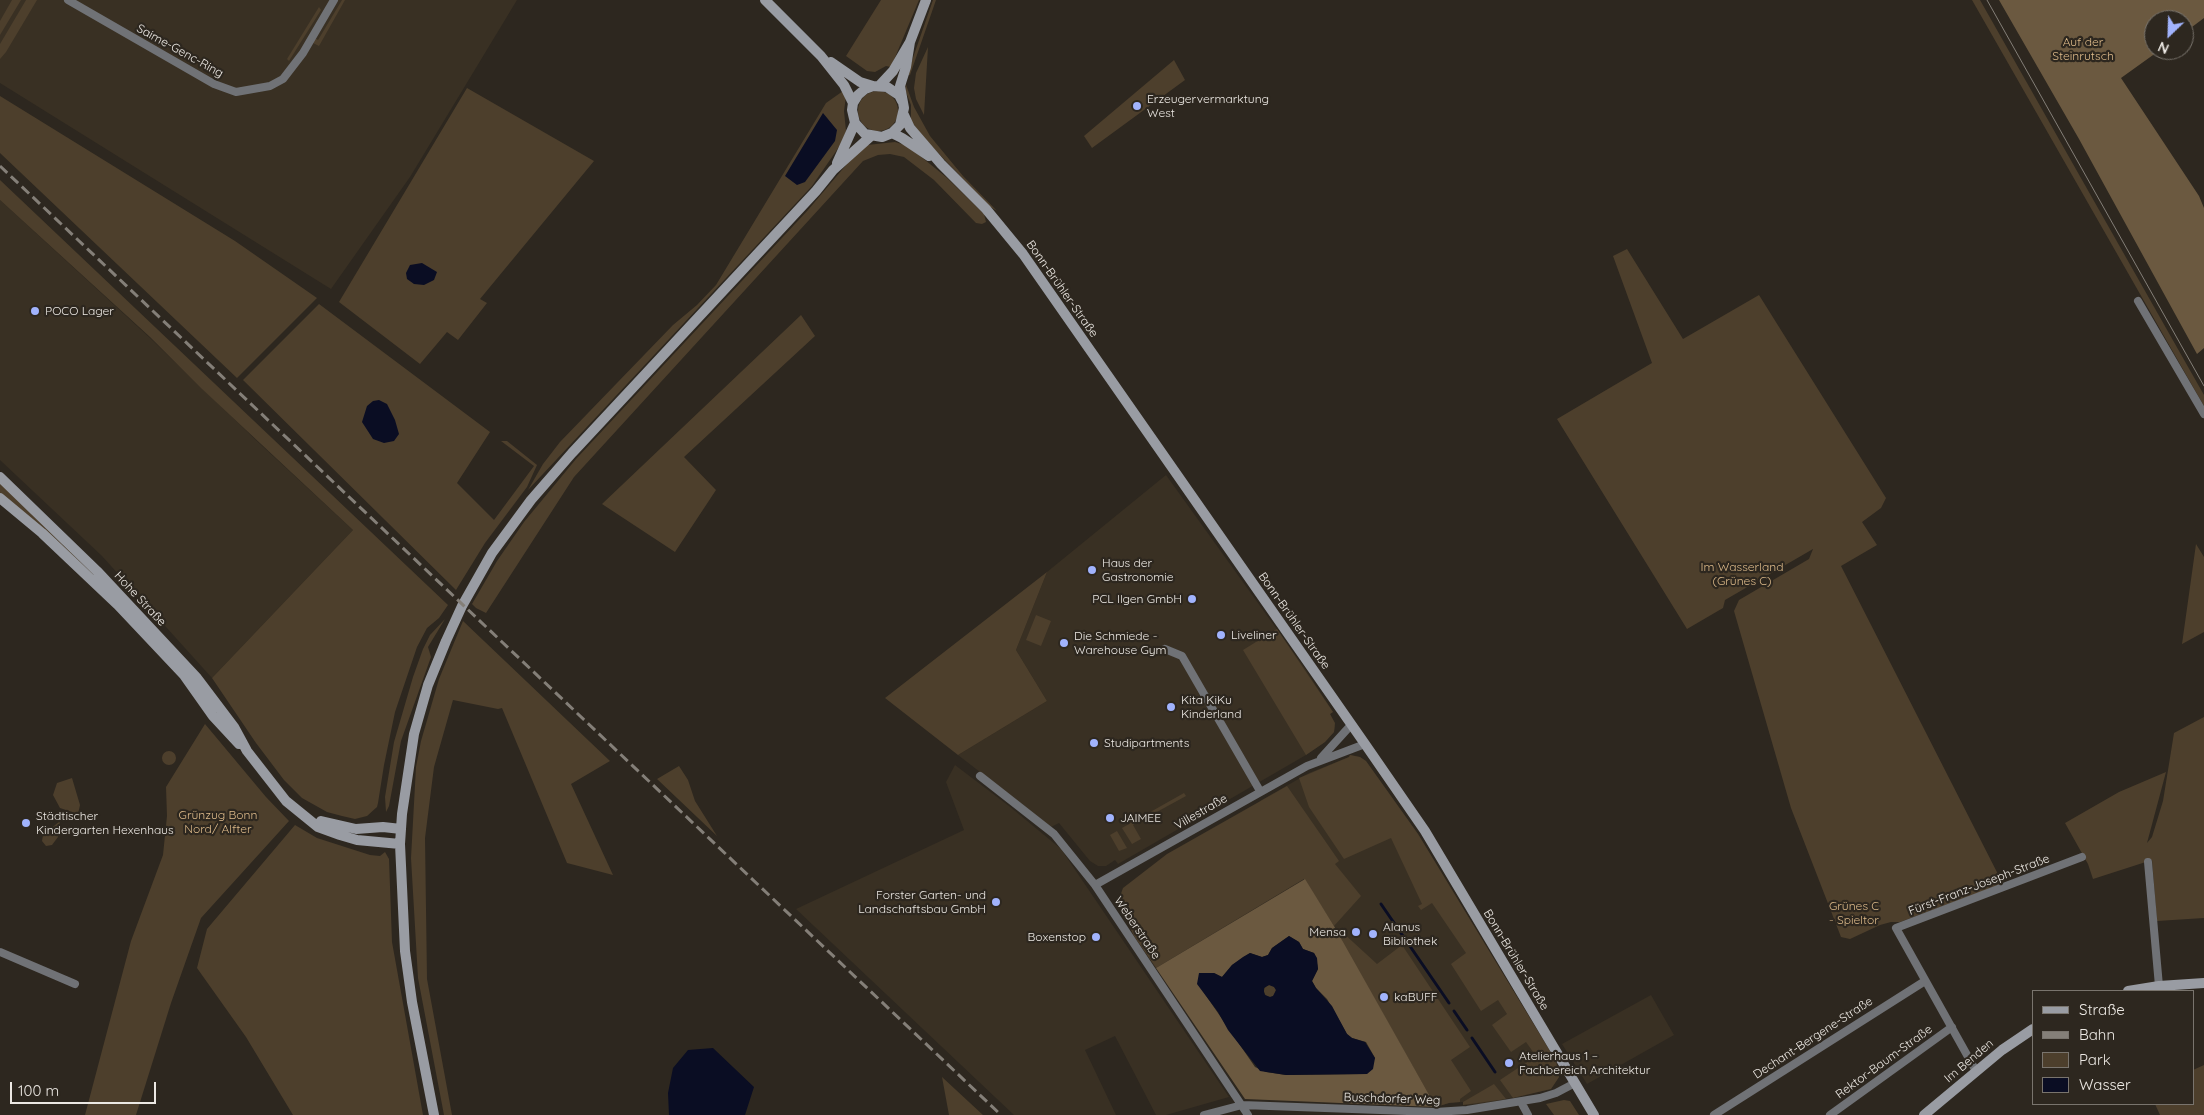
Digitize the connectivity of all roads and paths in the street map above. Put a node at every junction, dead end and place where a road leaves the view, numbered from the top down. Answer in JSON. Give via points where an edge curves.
{"nodes":[{"id":1,"x":68,"y":0,"type":"edge"},
{"id":2,"x":334,"y":0,"type":"edge"},
{"id":3,"x":765,"y":0,"type":"edge"},
{"id":4,"x":926,"y":0,"type":"edge"},
{"id":5,"x":910,"y":42,"type":"junction"},
{"id":6,"x":821,"y":56,"type":"junction"},
{"id":7,"x":877,"y":86,"type":"junction"},
{"id":8,"x":902,"y":101,"type":"junction"},
{"id":9,"x":854,"y":103,"type":"junction"},
{"id":10,"x":904,"y":115,"type":"junction"},
{"id":11,"x":855,"y":123,"type":"junction"},
{"id":12,"x":892,"y":133,"type":"junction"},
{"id":13,"x":871,"y":136,"type":"junction"},
{"id":14,"x":940,"y":164,"type":"junction"},
{"id":15,"x":833,"y":170,"type":"junction"},
{"id":16,"x":2138,"y":301,"type":"dead end"},
{"id":17,"x":2204,"y":414,"type":"edge"},
{"id":18,"x":0,"y":477,"type":"edge"},
{"id":19,"x":0,"y":498,"type":"edge"},
{"id":20,"x":1165,"y":649,"type":"dead end"},
{"id":21,"x":193,"y":680,"type":"junction"},
{"id":22,"x":1351,"y":725,"type":"junction"},
{"id":23,"x":1365,"y":744,"type":"junction"},
{"id":24,"x":1320,"y":759,"type":"junction"},
{"id":25,"x":980,"y":776,"type":"dead end"},
{"id":26,"x":1260,"y":791,"type":"junction"},
{"id":27,"x":304,"y":816,"type":"junction"},
{"id":28,"x":401,"y":829,"type":"junction"},
{"id":29,"x":400,"y":844,"type":"junction"},
{"id":30,"x":2082,"y":857,"type":"dead end"},
{"id":31,"x":2148,"y":862,"type":"dead end"},
{"id":32,"x":1094,"y":885,"type":"junction"},
{"id":33,"x":0,"y":952,"type":"edge"},
{"id":34,"x":1925,"y":981,"type":"junction"},
{"id":35,"x":2204,"y":983,"type":"edge"},
{"id":36,"x":75,"y":984,"type":"dead end"},
{"id":37,"x":2159,"y":986,"type":"junction"},
{"id":38,"x":2134,"y":990,"type":"edge"},
{"id":39,"x":1952,"y":1027,"type":"junction"},
{"id":40,"x":2032,"y":1030,"type":"edge"},
{"id":41,"x":1976,"y":1071,"type":"junction"},
{"id":42,"x":1575,"y":1083,"type":"junction"},
{"id":43,"x":1521,"y":1102,"type":"junction"},
{"id":44,"x":1242,"y":1105,"type":"junction"},
{"id":45,"x":434,"y":1115,"type":"edge"},
{"id":46,"x":1204,"y":1115,"type":"edge"},
{"id":47,"x":1248,"y":1115,"type":"edge"},
{"id":48,"x":1528,"y":1115,"type":"edge"},
{"id":49,"x":1594,"y":1115,"type":"edge"},
{"id":50,"x":1714,"y":1115,"type":"edge"},
{"id":51,"x":1830,"y":1115,"type":"edge"},
{"id":52,"x":1924,"y":1115,"type":"edge"}],
"edges":[{"from":1,"to":2,"type":"street","name":"Saime-Genc-Ring","via":[[214,84],[236,92],[270,86],[283,79],[303,53]]},
{"from":3,"to":6,"type":"street"},
{"from":4,"to":5,"type":"street"},
{"from":5,"to":7,"type":"street","via":[[895,67]]},
{"from":5,"to":8,"type":"street","via":[[900,86]]},
{"from":6,"to":7,"type":"street","via":[[860,82]]},
{"from":6,"to":9,"type":"street"},
{"from":7,"to":8,"type":"street","via":[[894,90]]},
{"from":7,"to":9,"type":"street","via":[[865,89]]},
{"from":8,"to":10,"type":"street"},
{"from":9,"to":11,"type":"street"},
{"from":10,"to":12,"type":"street"},
{"from":10,"to":14,"type":"street","name":"Bonn-Brühler-Straße","via":[[910,128]]},
{"from":11,"to":13,"type":"street"},
{"from":11,"to":15,"type":"street"},
{"from":12,"to":13,"type":"street","via":[[882,137]]},
{"from":12,"to":14,"type":"street","name":"Bonn-Brühler-Straße"},
{"from":13,"to":15,"type":"street"},
{"from":14,"to":22,"type":"street","name":"Bonn-Brühler-Straße","via":[[986,209],[1023,254]]},
{"from":15,"to":28,"type":"street","via":[[531,500],[492,553],[462,606],[428,685],[414,734]]},
{"from":16,"to":17,"type":"street"},
{"from":18,"to":21,"type":"street","name":"Hohe Straße","via":[[97,571]]},
{"from":19,"to":21,"type":"street","name":"Hohe Straße","via":[[42,532]]},
{"from":20,"to":26,"type":"street","via":[[1182,656]]},
{"from":21,"to":27,"type":"street","name":"Hohe Straße","via":[[234,727],[247,751],[286,801]]},
{"from":22,"to":23,"type":"street","name":"Bonn-Brühler-Straße"},
{"from":22,"to":24,"type":"street","name":"Villestraße"},
{"from":23,"to":24,"type":"street","name":"Villestraße"},
{"from":23,"to":42,"type":"street","name":"Bonn-Brühler-Straße","via":[[1425,831]]},
{"from":24,"to":26,"type":"street","name":"Villestraße"},
{"from":25,"to":32,"type":"street","name":"Weberstraße","via":[[1054,834]]},
{"from":26,"to":32,"type":"street","name":"Villestraße"},
{"from":27,"to":28,"type":"street","name":"Hohe Straße","via":[[356,829]]},
{"from":27,"to":29,"type":"street","name":"Hohe Straße","via":[[318,827],[340,835]]},
{"from":28,"to":29,"type":"street"},
{"from":29,"to":45,"type":"street","via":[[405,951]]},
{"from":30,"to":34,"type":"street","name":"Fürst-Franz-Joseph-Straße","via":[[1896,928]]},
{"from":31,"to":37,"type":"street"},
{"from":32,"to":44,"type":"street","name":"Weberstraße"},
{"from":33,"to":36,"type":"street"},
{"from":34,"to":39,"type":"street","name":"Fürst-Franz-Joseph-Straße"},
{"from":34,"to":50,"type":"street","name":"Dechant-Bergene-Straße"},
{"from":35,"to":37,"type":"street"},
{"from":37,"to":38,"type":"street"},
{"from":39,"to":41,"type":"street","name":"Fürst-Franz-Joseph-Straße"},
{"from":39,"to":51,"type":"street","name":"Rektor-Baum-Straße"},
{"from":40,"to":41,"type":"street","name":"Im Benden"},
{"from":41,"to":52,"type":"street","name":"Im Benden"},
{"from":42,"to":43,"type":"street","name":"Buschdorfer Weg","via":[[1556,1093]]},
{"from":42,"to":49,"type":"street","name":"Bonn-Brühler-Straße"},
{"from":43,"to":44,"type":"street","name":"Buschdorfer Weg","via":[[1435,1112]]},
{"from":43,"to":48,"type":"street"},
{"from":44,"to":46,"type":"street","name":"Buschdorfer Weg"},
{"from":44,"to":47,"type":"street","name":"Weberstraße"}]}
